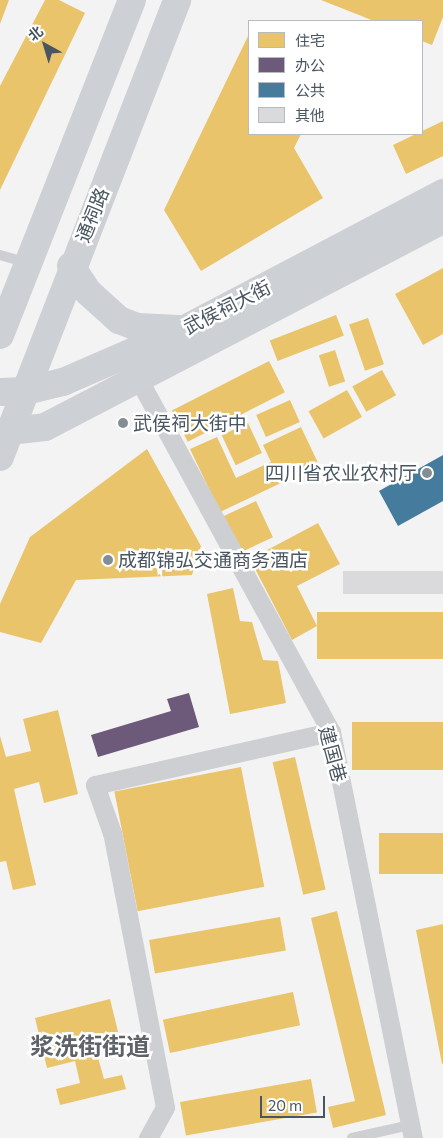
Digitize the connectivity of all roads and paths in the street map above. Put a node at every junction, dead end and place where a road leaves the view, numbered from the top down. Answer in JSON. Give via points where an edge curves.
{"nodes":[{"id":1,"x":132,"y":0,"type":"edge"},
{"id":2,"x":177,"y":0,"type":"edge"},
{"id":3,"x":443,"y":193,"type":"edge"},
{"id":4,"x":443,"y":220,"type":"edge"},
{"id":5,"x":0,"y":255,"type":"edge"},
{"id":6,"x":29,"y":263,"type":"junction"},
{"id":7,"x":71,"y":266,"type":"junction"},
{"id":8,"x":185,"y":329,"type":"junction"},
{"id":9,"x":0,"y":335,"type":"edge"},
{"id":10,"x":139,"y":380,"type":"junction"},
{"id":11,"x":13,"y":391,"type":"edge"},
{"id":12,"x":5,"y":431,"type":"edge"},
{"id":13,"x":0,"y":457,"type":"edge"},
{"id":14,"x":331,"y":732,"type":"junction"},
{"id":15,"x":412,"y":1132,"type":"edge"},
{"id":16,"x":148,"y":1138,"type":"edge"},
{"id":17,"x":352,"y":1138,"type":"edge"}],
"edges":[{"from":1,"to":6,"type":"main road"},
{"from":2,"to":7,"type":"main road","name":"通祠路"},
{"from":3,"to":8,"type":"main road","name":"武侯祠大街"},
{"from":4,"to":10,"type":"main road","name":"武侯祠大街"},
{"from":5,"to":6,"type":"lane"},
{"from":6,"to":9,"type":"main road"},
{"from":7,"to":8,"type":"main road","via":[[88,292],[119,320],[137,327]]},
{"from":7,"to":11,"type":"main road","name":"通祠路"},
{"from":8,"to":11,"type":"main road","name":"武侯祠大街","via":[[63,382]]},
{"from":10,"to":12,"type":"main road","name":"武侯祠大街","via":[[45,427]]},
{"from":10,"to":14,"type":"street","name":"建国巷"},
{"from":11,"to":12,"type":"main road","name":"通祠路"},
{"from":12,"to":13,"type":"main road"},
{"from":14,"to":15,"type":"street","name":"建国巷"},
{"from":14,"to":16,"type":"street","via":[[95,785],[112,833],[165,1107]]},
{"from":15,"to":17,"type":"lane"}]}
